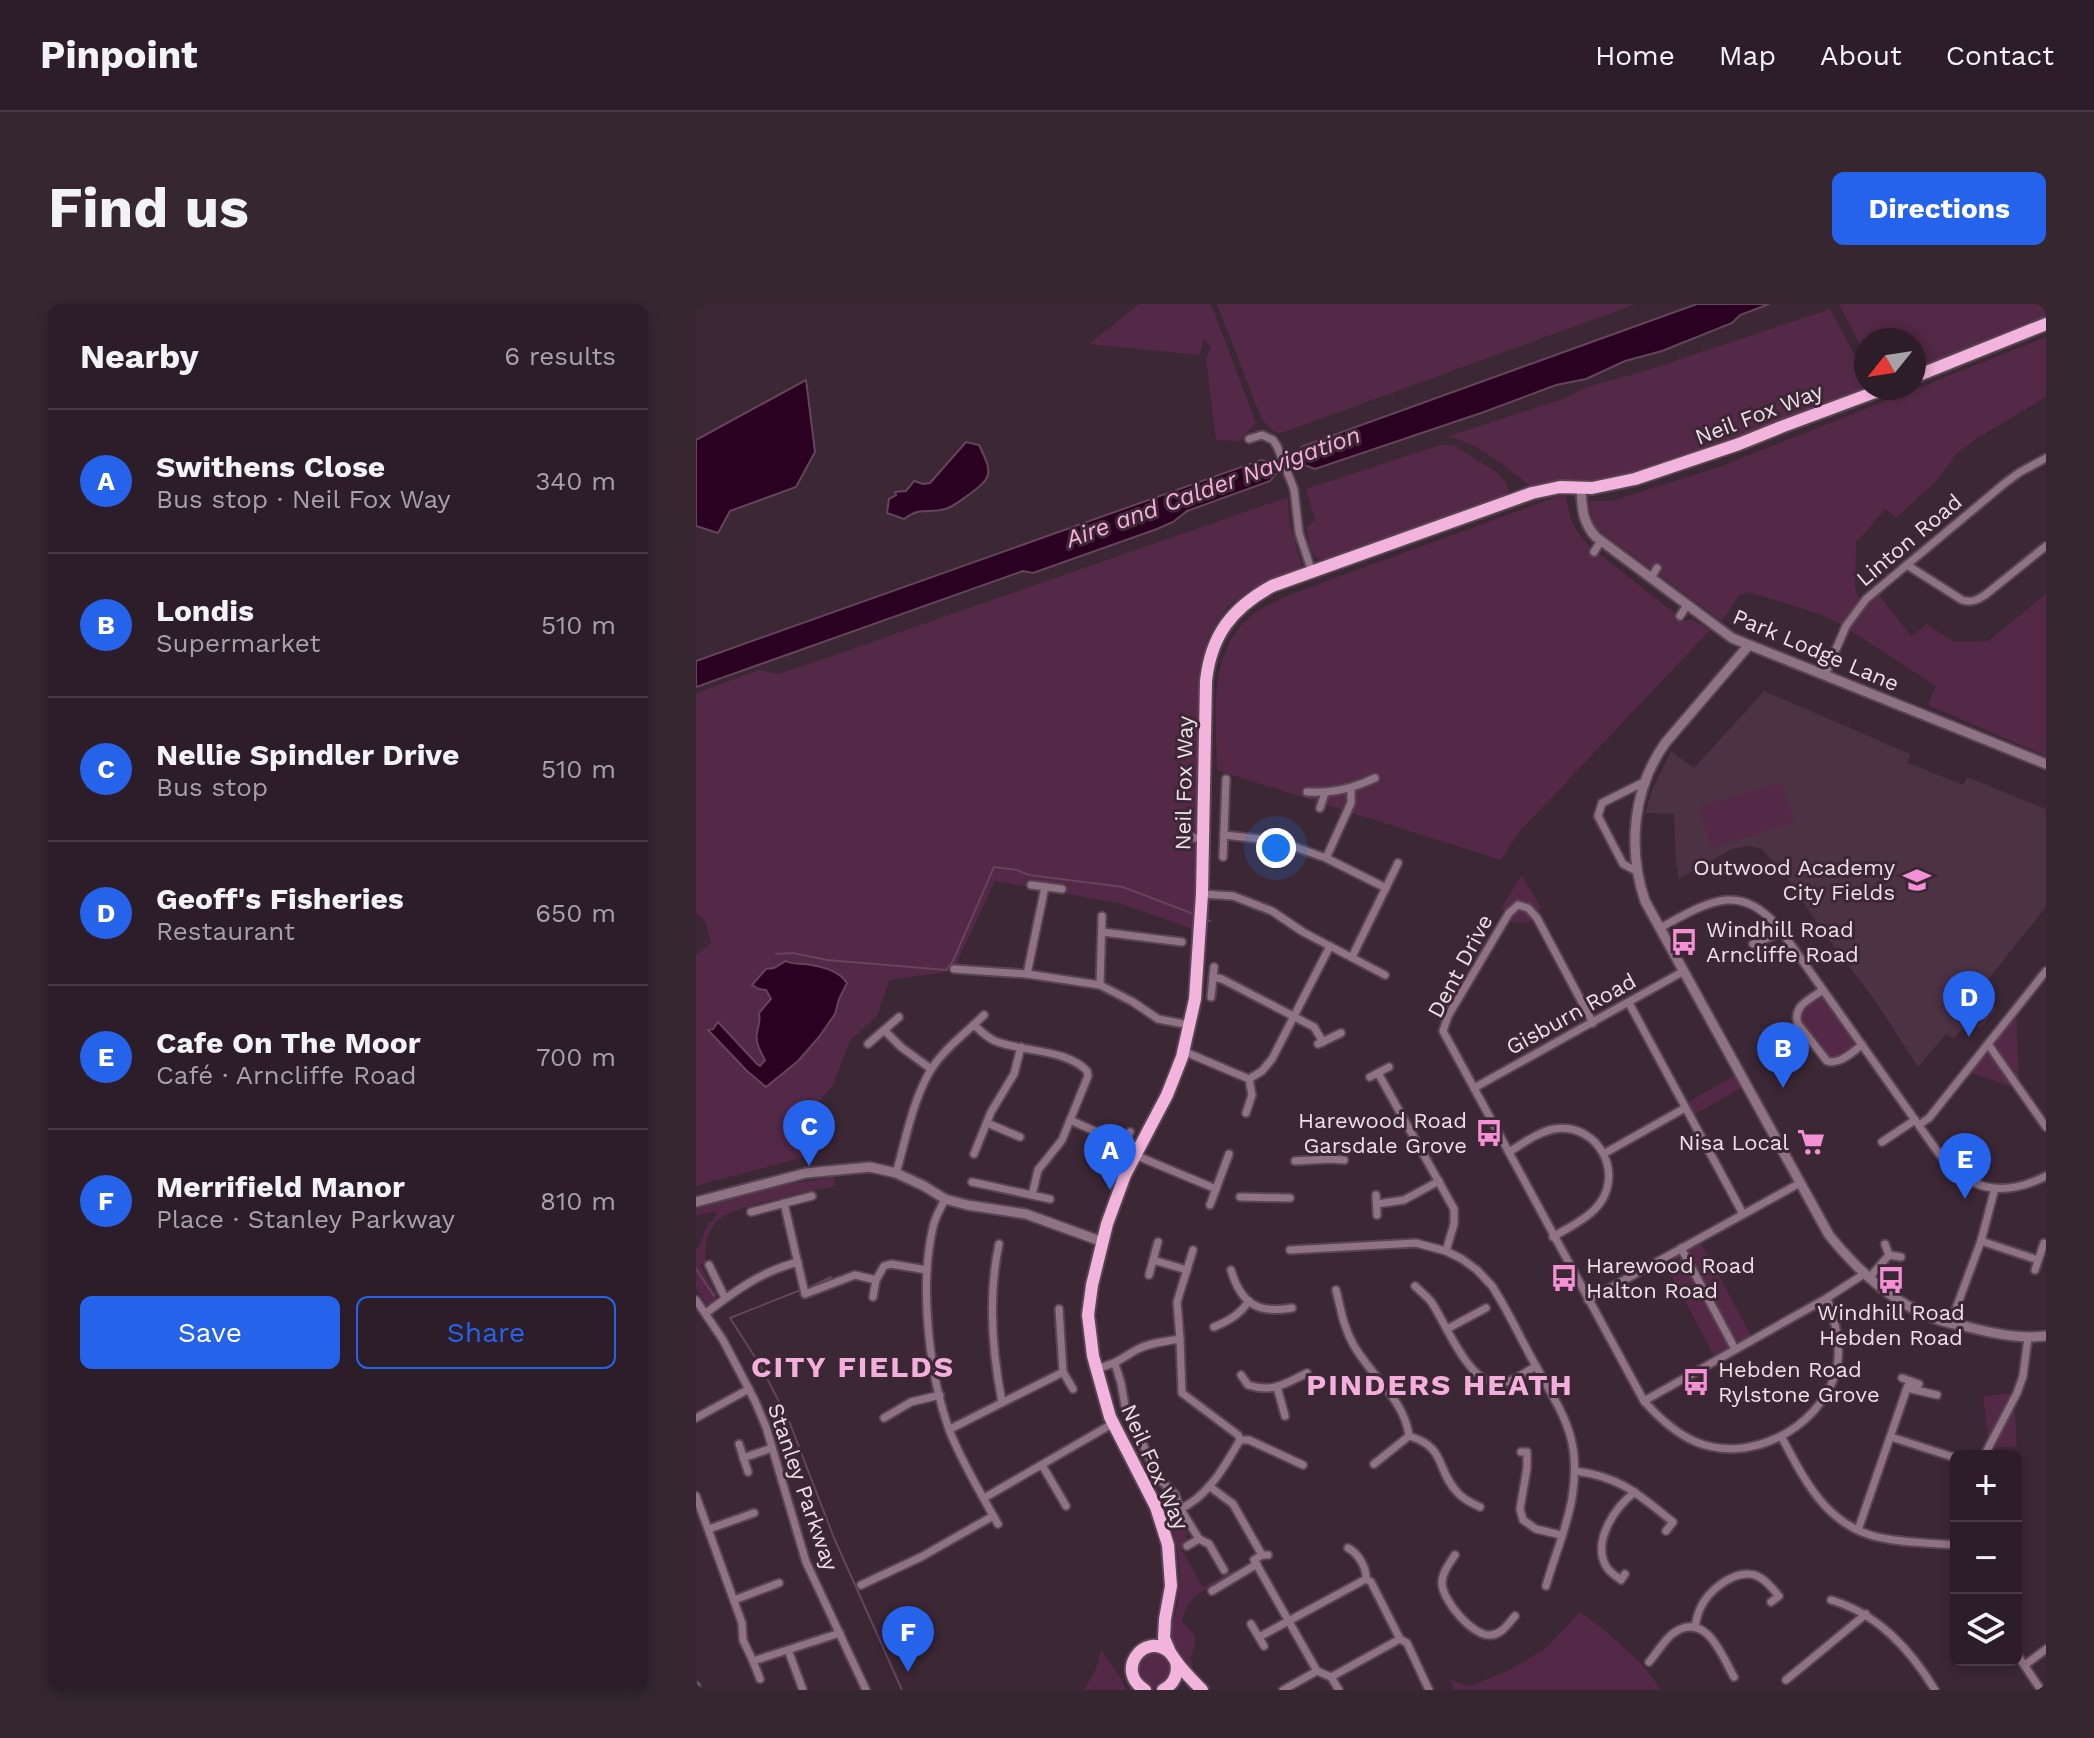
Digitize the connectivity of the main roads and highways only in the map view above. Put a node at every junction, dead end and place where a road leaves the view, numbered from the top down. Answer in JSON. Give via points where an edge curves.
{"nodes":[{"id":1,"x":2046,"y":324,"type":"edge"},
{"id":2,"x":1926,"y":373,"type":"edge"},
{"id":3,"x":1854,"y":400,"type":"edge"},
{"id":4,"x":1165,"y":1619,"type":"junction"},
{"id":5,"x":1147,"y":1647,"type":"junction"},
{"id":6,"x":1173,"y":1657,"type":"junction"},
{"id":7,"x":1138,"y":1687,"type":"edge"},
{"id":8,"x":1166,"y":1688,"type":"edge"},
{"id":9,"x":1200,"y":1690,"type":"edge"}],
"edges":[{"from":1,"to":2,"type":"main road"},
{"from":3,"to":4,"type":"main road","name":"Neil Fox Way","via":[[1615,484],[1532,493],[1272,586],[1224,626],[1206,681],[1202,894],[1190,1025],[1167,1095],[1125,1175],[1088,1315],[1112,1424],[1160,1517],[1168,1545],[1171,1586]]},
{"from":4,"to":5,"type":"main road","name":"Neil Fox Way"},
{"from":4,"to":6,"type":"main road","name":"Neil Fox Way","via":[[1164,1638]]},
{"from":5,"to":6,"type":"main road","via":[[1160,1647]]},
{"from":5,"to":7,"type":"main road","name":"Neil Fox Way","via":[[1133,1660]]},
{"from":6,"to":8,"type":"main road","via":[[1177,1673]]},
{"from":6,"to":9,"type":"main road"},
{"from":8,"to":9,"type":"main road"}]}
